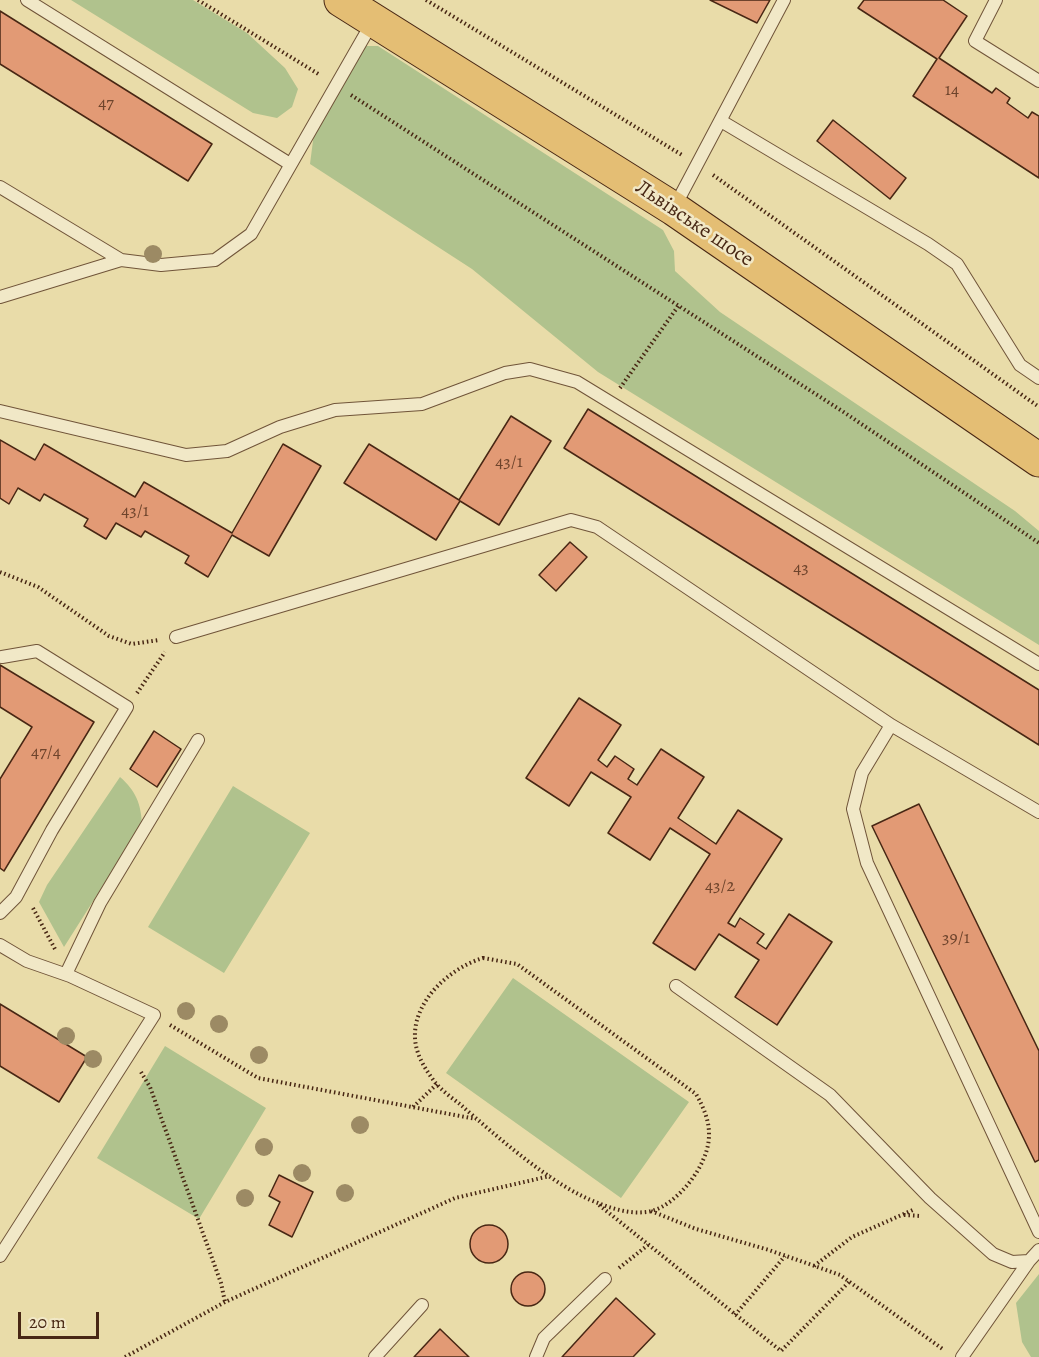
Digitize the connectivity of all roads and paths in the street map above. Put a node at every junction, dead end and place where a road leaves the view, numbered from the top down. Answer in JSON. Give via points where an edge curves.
{"nodes":[{"id":1,"x":27,"y":0,"type":"edge"},
{"id":2,"x":198,"y":0,"type":"edge"},
{"id":3,"x":341,"y":0,"type":"edge"},
{"id":4,"x":426,"y":0,"type":"edge"},
{"id":5,"x":784,"y":0,"type":"edge"},
{"id":6,"x":996,"y":0,"type":"edge"},
{"id":7,"x":374,"y":20,"type":"junction"},
{"id":8,"x":1039,"y":81,"type":"edge"},
{"id":9,"x":336,"y":85,"type":"junction"},
{"id":10,"x":721,"y":121,"type":"junction"},
{"id":11,"x":290,"y":164,"type":"junction"},
{"id":12,"x":698,"y":164,"type":"junction"},
{"id":13,"x":0,"y":188,"type":"edge"},
{"id":14,"x":674,"y":209,"type":"junction"},
{"id":15,"x":121,"y":260,"type":"junction"},
{"id":16,"x":0,"y":297,"type":"edge"},
{"id":17,"x":679,"y":305,"type":"junction"},
{"id":18,"x":1039,"y":378,"type":"edge"},
{"id":19,"x":610,"y":402,"type":"junction"},
{"id":20,"x":1039,"y":407,"type":"edge"},
{"id":21,"x":0,"y":411,"type":"edge"},
{"id":22,"x":1039,"y":460,"type":"edge"},
{"id":23,"x":1039,"y":543,"type":"edge"},
{"id":24,"x":0,"y":572,"type":"edge"},
{"id":25,"x":176,"y":637,"type":"junction"},
{"id":26,"x":2,"y":657,"type":"dead end"},
{"id":27,"x":1039,"y":664,"type":"edge"},
{"id":28,"x":144,"y":683,"type":"dead end"},
{"id":29,"x":891,"y":725,"type":"junction"},
{"id":30,"x":198,"y":740,"type":"dead end"},
{"id":31,"x":1039,"y":812,"type":"edge"},
{"id":32,"x":21,"y":886,"type":"junction"},
{"id":33,"x":0,"y":913,"type":"edge"},
{"id":34,"x":0,"y":945,"type":"edge"},
{"id":35,"x":66,"y":974,"type":"junction"},
{"id":36,"x":676,"y":986,"type":"dead end"},
{"id":37,"x":154,"y":1015,"type":"junction"},
{"id":38,"x":130,"y":1053,"type":"junction"},
{"id":39,"x":437,"y":1084,"type":"junction"},
{"id":40,"x":413,"y":1108,"type":"junction"},
{"id":41,"x":477,"y":1119,"type":"junction"},
{"id":42,"x":550,"y":1176,"type":"junction"},
{"id":43,"x":930,"y":1198,"type":"junction"},
{"id":44,"x":596,"y":1203,"type":"junction"},
{"id":45,"x":651,"y":1211,"type":"junction"},
{"id":46,"x":1039,"y":1232,"type":"edge"},
{"id":47,"x":648,"y":1245,"type":"junction"},
{"id":48,"x":1039,"y":1250,"type":"edge"},
{"id":49,"x":0,"y":1256,"type":"edge"},
{"id":50,"x":785,"y":1256,"type":"junction"},
{"id":51,"x":1029,"y":1261,"type":"junction"},
{"id":52,"x":814,"y":1266,"type":"junction"},
{"id":53,"x":605,"y":1279,"type":"joint"},
{"id":54,"x":849,"y":1282,"type":"junction"},
{"id":55,"x":225,"y":1302,"type":"junction"},
{"id":56,"x":422,"y":1305,"type":"dead end"},
{"id":57,"x":735,"y":1315,"type":"junction"},
{"id":58,"x":945,"y":1350,"type":"dead end"},
{"id":59,"x":125,"y":1357,"type":"edge"},
{"id":60,"x":375,"y":1357,"type":"edge"},
{"id":61,"x":536,"y":1357,"type":"edge"},
{"id":62,"x":962,"y":1357,"type":"edge"}],
"edges":[{"from":1,"to":11,"type":"lane"},
{"from":2,"to":9,"type":"path"},
{"from":3,"to":7,"type":"main road","name":"Львівське шосе"},
{"from":4,"to":12,"type":"path"},
{"from":5,"to":10,"type":"lane"},
{"from":6,"to":8,"type":"lane","via":[[975,40]]},
{"from":7,"to":9,"type":"lane"},
{"from":7,"to":14,"type":"main road","name":"Львівське шосе"},
{"from":9,"to":11,"type":"lane"},
{"from":9,"to":17,"type":"path"},
{"from":10,"to":12,"type":"lane"},
{"from":10,"to":18,"type":"lane","via":[[957,264],[1020,365]]},
{"from":11,"to":15,"type":"lane","via":[[251,234],[214,260],[161,265]]},
{"from":12,"to":14,"type":"lane"},
{"from":12,"to":20,"type":"path"},
{"from":13,"to":15,"type":"lane"},
{"from":14,"to":22,"type":"main road","name":"Львівське шосе"},
{"from":15,"to":16,"type":"lane"},
{"from":17,"to":19,"type":"path"},
{"from":17,"to":23,"type":"path"},
{"from":19,"to":21,"type":"lane","via":[[577,382],[530,369],[505,373],[422,404],[335,410],[280,427],[227,451],[186,455]]},
{"from":19,"to":27,"type":"lane"},
{"from":24,"to":25,"type":"path","via":[[38,587],[117,639],[132,644]]},
{"from":25,"to":28,"type":"path"},
{"from":25,"to":29,"type":"lane","via":[[571,520],[597,527]]},
{"from":26,"to":32,"type":"lane","via":[[37,651],[127,707]]},
{"from":29,"to":31,"type":"lane"},
{"from":29,"to":46,"type":"lane","via":[[862,773],[853,809],[867,864]]},
{"from":30,"to":35,"type":"lane","via":[[100,903]]},
{"from":32,"to":33,"type":"lane"},
{"from":32,"to":35,"type":"path"},
{"from":34,"to":35,"type":"lane","via":[[27,961]]},
{"from":35,"to":37,"type":"lane"},
{"from":36,"to":43,"type":"lane","via":[[830,1095]]},
{"from":37,"to":38,"type":"lane"},
{"from":37,"to":40,"type":"path","via":[[258,1078]]},
{"from":38,"to":49,"type":"lane"},
{"from":38,"to":55,"type":"path","via":[[150,1087]]},
{"from":39,"to":40,"type":"path"},
{"from":39,"to":41,"type":"path"},
{"from":39,"to":45,"type":"path","via":[[418,1052],[416,1033],[420,1013],[431,994],[447,975],[466,963],[483,958],[517,964],[696,1094],[710,1128],[709,1148],[678,1195]]},
{"from":40,"to":41,"type":"path"},
{"from":41,"to":42,"type":"path"},
{"from":42,"to":44,"type":"path"},
{"from":42,"to":55,"type":"path","via":[[455,1198]]},
{"from":43,"to":51,"type":"lane","via":[[993,1254],[1012,1262]]},
{"from":43,"to":52,"type":"path","via":[[915,1209],[852,1237]]},
{"from":44,"to":45,"type":"path","via":[[630,1213]]},
{"from":44,"to":47,"type":"path"},
{"from":45,"to":50,"type":"path"},
{"from":47,"to":53,"type":"path"},
{"from":47,"to":57,"type":"path"},
{"from":48,"to":51,"type":"lane"},
{"from":50,"to":52,"type":"path"},
{"from":50,"to":57,"type":"path"},
{"from":51,"to":62,"type":"lane"},
{"from":52,"to":54,"type":"path"},
{"from":53,"to":61,"type":"lane","via":[[544,1338]]},
{"from":54,"to":57,"type":"path","via":[[781,1351]]},
{"from":54,"to":58,"type":"path"},
{"from":55,"to":59,"type":"path"},
{"from":56,"to":60,"type":"lane"}]}
